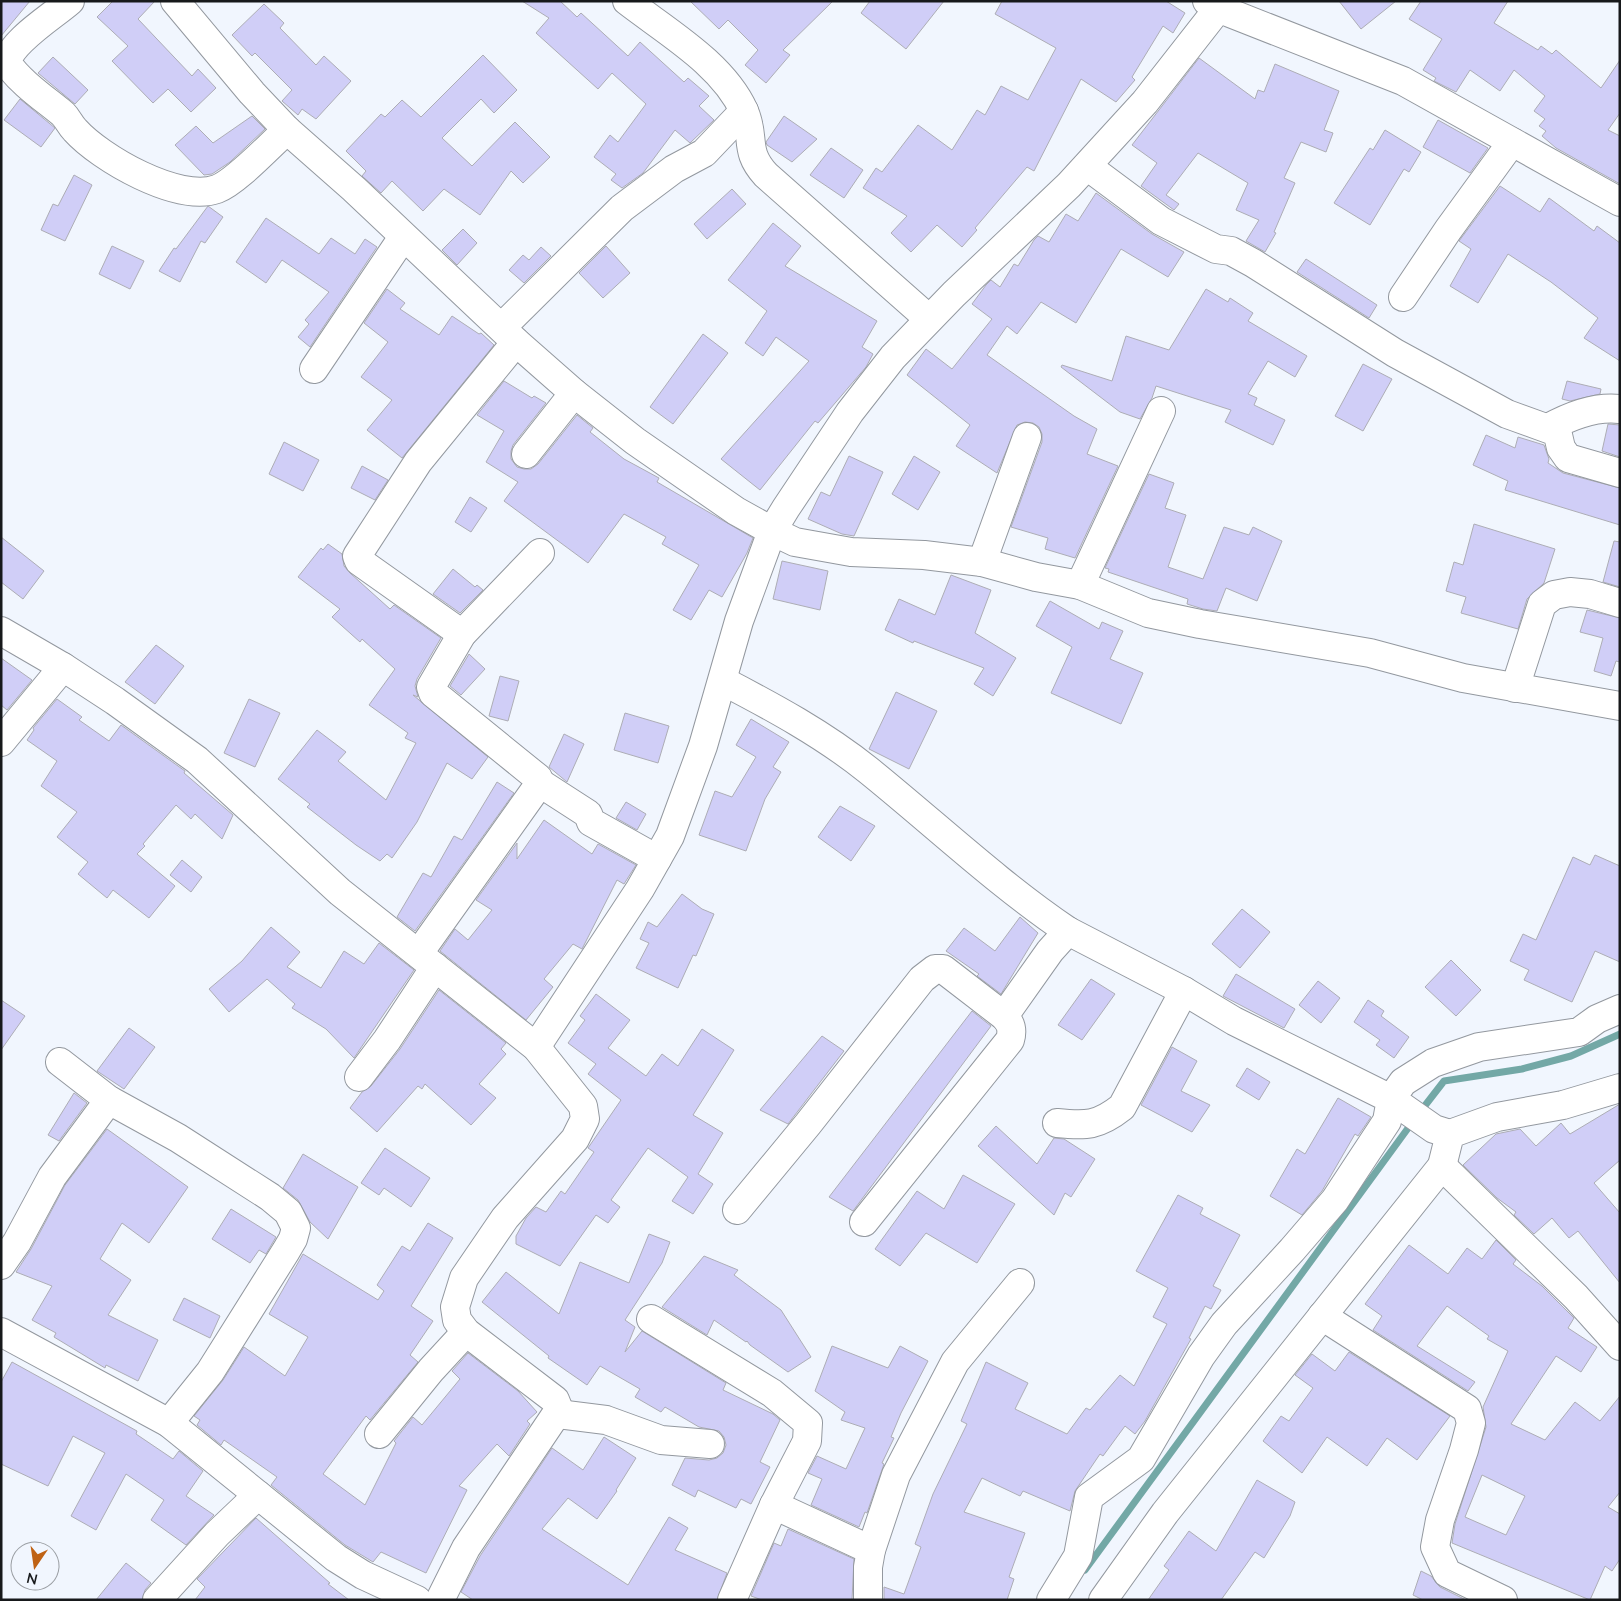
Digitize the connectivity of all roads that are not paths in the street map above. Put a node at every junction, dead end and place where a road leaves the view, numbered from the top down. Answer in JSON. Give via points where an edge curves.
{"nodes":[{"id":1,"x":70,"y":1,"type":"edge"},
{"id":2,"x":628,"y":1,"type":"edge"},
{"id":3,"x":1217,"y":3,"type":"edge"},
{"id":4,"x":190,"y":8,"type":"edge"},
{"id":5,"x":744,"y":111,"type":"junction"},
{"id":6,"x":286,"y":130,"type":"junction"},
{"id":7,"x":1512,"y":142,"type":"junction"},
{"id":8,"x":1087,"y":166,"type":"junction"},
{"id":9,"x":1620,"y":202,"type":"edge"},
{"id":10,"x":404,"y":236,"type":"junction"},
{"id":11,"x":1403,"y":297,"type":"dead end"},
{"id":12,"x":929,"y":320,"type":"junction"},
{"id":13,"x":509,"y":334,"type":"junction"},
{"id":14,"x":314,"y":369,"type":"dead end"},
{"id":15,"x":574,"y":393,"type":"junction"},
{"id":16,"x":1620,"y":408,"type":"edge"},
{"id":17,"x":1161,"y":410,"type":"dead end"},
{"id":18,"x":1548,"y":428,"type":"junction"},
{"id":19,"x":1027,"y":437,"type":"dead end"},
{"id":20,"x":526,"y":454,"type":"dead end"},
{"id":21,"x":1620,"y":473,"type":"edge"},
{"id":22,"x":772,"y":531,"type":"junction"},
{"id":23,"x":540,"y":553,"type":"dead end"},
{"id":24,"x":982,"y":562,"type":"junction"},
{"id":25,"x":1080,"y":585,"type":"junction"},
{"id":26,"x":1620,"y":603,"type":"edge"},
{"id":27,"x":1,"y":631,"type":"edge"},
{"id":28,"x":462,"y":634,"type":"junction"},
{"id":29,"x":63,"y":666,"type":"junction"},
{"id":30,"x":723,"y":681,"type":"junction"},
{"id":31,"x":1515,"y":688,"type":"junction"},
{"id":32,"x":1620,"y":706,"type":"edge"},
{"id":33,"x":1,"y":742,"type":"edge"},
{"id":34,"x":540,"y":783,"type":"junction"},
{"id":35,"x":658,"y":859,"type":"junction"},
{"id":36,"x":1068,"y":931,"type":"junction"},
{"id":37,"x":427,"y":960,"type":"junction"},
{"id":38,"x":1184,"y":991,"type":"junction"},
{"id":39,"x":1620,"y":1009,"type":"edge"},
{"id":40,"x":1004,"y":1016,"type":"junction"},
{"id":41,"x":536,"y":1047,"type":"junction"},
{"id":42,"x":60,"y":1062,"type":"dead end"},
{"id":43,"x":359,"y":1077,"type":"dead end"},
{"id":44,"x":1620,"y":1088,"type":"edge"},
{"id":45,"x":1390,"y":1099,"type":"junction"},
{"id":46,"x":109,"y":1100,"type":"junction"},
{"id":47,"x":1057,"y":1123,"type":"dead end"},
{"id":48,"x":1442,"y":1132,"type":"junction"},
{"id":49,"x":1442,"y":1166,"type":"junction"},
{"id":50,"x":737,"y":1210,"type":"dead end"},
{"id":51,"x":864,"y":1222,"type":"dead end"},
{"id":52,"x":1,"y":1265,"type":"edge"},
{"id":53,"x":1020,"y":1283,"type":"dead end"},
{"id":54,"x":1322,"y":1316,"type":"junction"},
{"id":55,"x":651,"y":1319,"type":"dead end"},
{"id":56,"x":466,"y":1332,"type":"junction"},
{"id":57,"x":3,"y":1338,"type":"edge"},
{"id":58,"x":1620,"y":1346,"type":"edge"},
{"id":59,"x":558,"y":1414,"type":"junction"},
{"id":60,"x":170,"y":1423,"type":"junction"},
{"id":61,"x":379,"y":1434,"type":"dead end"},
{"id":62,"x":710,"y":1444,"type":"dead end"},
{"id":63,"x":258,"y":1495,"type":"junction"},
{"id":64,"x":774,"y":1505,"type":"junction"},
{"id":65,"x":871,"y":1550,"type":"junction"},
{"id":66,"x":157,"y":1600,"type":"edge"},
{"id":67,"x":417,"y":1600,"type":"edge"},
{"id":68,"x":440,"y":1600,"type":"edge"},
{"id":69,"x":732,"y":1600,"type":"edge"},
{"id":70,"x":868,"y":1600,"type":"edge"},
{"id":71,"x":1051,"y":1600,"type":"edge"},
{"id":72,"x":1103,"y":1600,"type":"edge"},
{"id":73,"x":1503,"y":1600,"type":"edge"}],
"edges":[{"from":1,"to":6,"type":"street","via":[[24,38],[8,57],[7,63],[66,117],[74,130],[123,168],[158,183],[205,192],[228,183]]},
{"from":2,"to":5,"type":"street","via":[[717,70]]},
{"from":3,"to":7,"type":"street","via":[[1403,81]]},
{"from":3,"to":8,"type":"street","via":[[1145,102]]},
{"from":4,"to":6,"type":"street"},
{"from":5,"to":12,"type":"street","via":[[755,163]]},
{"from":5,"to":13,"type":"street","via":[[704,153],[674,169],[622,208]]},
{"from":6,"to":10,"type":"street"},
{"from":7,"to":9,"type":"street"},
{"from":7,"to":11,"type":"street"},
{"from":8,"to":12,"type":"street"},
{"from":8,"to":18,"type":"street","via":[[1161,221],[1216,249],[1231,251],[1253,263],[1395,353],[1490,405]]},
{"from":10,"to":13,"type":"street"},
{"from":10,"to":14,"type":"street"},
{"from":12,"to":22,"type":"street","via":[[893,357],[850,412]]},
{"from":13,"to":15,"type":"street"},
{"from":13,"to":28,"type":"street","via":[[418,462],[357,556],[359,561]]},
{"from":15,"to":20,"type":"street"},
{"from":15,"to":22,"type":"street","via":[[635,441],[736,511]]},
{"from":16,"to":18,"type":"street","via":[[1567,418]]},
{"from":17,"to":25,"type":"street"},
{"from":18,"to":21,"type":"street","via":[[1558,435],[1568,458]]},
{"from":19,"to":24,"type":"street"},
{"from":22,"to":24,"type":"street","via":[[795,542],[851,552],[924,555]]},
{"from":22,"to":30,"type":"street","via":[[739,621]]},
{"from":23,"to":28,"type":"street"},
{"from":24,"to":25,"type":"street"},
{"from":25,"to":31,"type":"street","via":[[1148,612],[1200,624],[1370,652],[1463,678]]},
{"from":26,"to":31,"type":"street","via":[[1570,592],[1554,595],[1542,604]]},
{"from":27,"to":29,"type":"street"},
{"from":28,"to":34,"type":"street","via":[[431,687],[434,693],[538,778]]},
{"from":29,"to":33,"type":"street"},
{"from":29,"to":37,"type":"street","via":[[197,760],[340,892]]},
{"from":30,"to":35,"type":"street","via":[[673,827]]},
{"from":30,"to":36,"type":"street","via":[[782,712],[866,769],[994,877]]},
{"from":31,"to":32,"type":"street"},
{"from":34,"to":35,"type":"street","via":[[588,814],[591,822]]},
{"from":34,"to":37,"type":"street"},
{"from":35,"to":41,"type":"street"},
{"from":36,"to":38,"type":"street"},
{"from":36,"to":40,"type":"street"},
{"from":37,"to":41,"type":"street","via":[[483,1008]]},
{"from":37,"to":43,"type":"street","via":[[387,1040]]},
{"from":38,"to":45,"type":"street","via":[[1234,1021]]},
{"from":38,"to":47,"type":"street","via":[[1122,1107],[1095,1124]]},
{"from":39,"to":45,"type":"street","via":[[1597,1019],[1579,1032],[1479,1047],[1433,1064],[1403,1082]]},
{"from":40,"to":50,"type":"street","via":[[943,969],[935,969],[928,974]]},
{"from":40,"to":51,"type":"street","via":[[1010,1022],[1010,1040]]},
{"from":41,"to":56,"type":"street","via":[[583,1106],[585,1119],[575,1139],[505,1218],[464,1278],[455,1310],[457,1320]]},
{"from":42,"to":46,"type":"street"},
{"from":44,"to":48,"type":"street","via":[[1563,1105],[1497,1117]]},
{"from":45,"to":48,"type":"street"},
{"from":45,"to":71,"type":"street","via":[[1387,1121],[1335,1200],[1224,1324],[1201,1356],[1141,1459],[1089,1498],[1078,1556]]},
{"from":46,"to":52,"type":"street","via":[[52,1177]]},
{"from":46,"to":60,"type":"street","via":[[211,1158],[270,1197],[288,1212],[296,1228],[286,1251],[210,1372]]},
{"from":48,"to":49,"type":"street"},
{"from":49,"to":54,"type":"street"},
{"from":49,"to":58,"type":"street","via":[[1576,1296]]},
{"from":53,"to":65,"type":"street","via":[[948,1374],[891,1486]]},
{"from":54,"to":72,"type":"street","via":[[1165,1513]]},
{"from":54,"to":73,"type":"street","via":[[1466,1409],[1471,1423],[1440,1520],[1435,1547],[1447,1573]]},
{"from":55,"to":64,"type":"street","via":[[772,1393],[806,1420],[807,1441]]},
{"from":56,"to":59,"type":"street","via":[[555,1400]]},
{"from":56,"to":61,"type":"street"},
{"from":57,"to":60,"type":"street"},
{"from":59,"to":62,"type":"street","via":[[606,1420],[661,1440]]},
{"from":59,"to":68,"type":"street","via":[[466,1548]]},
{"from":60,"to":63,"type":"street"},
{"from":63,"to":66,"type":"street","via":[[217,1534]]},
{"from":63,"to":67,"type":"street","via":[[336,1558]]},
{"from":64,"to":65,"type":"street"},
{"from":64,"to":69,"type":"street"},
{"from":65,"to":70,"type":"street"}]}
